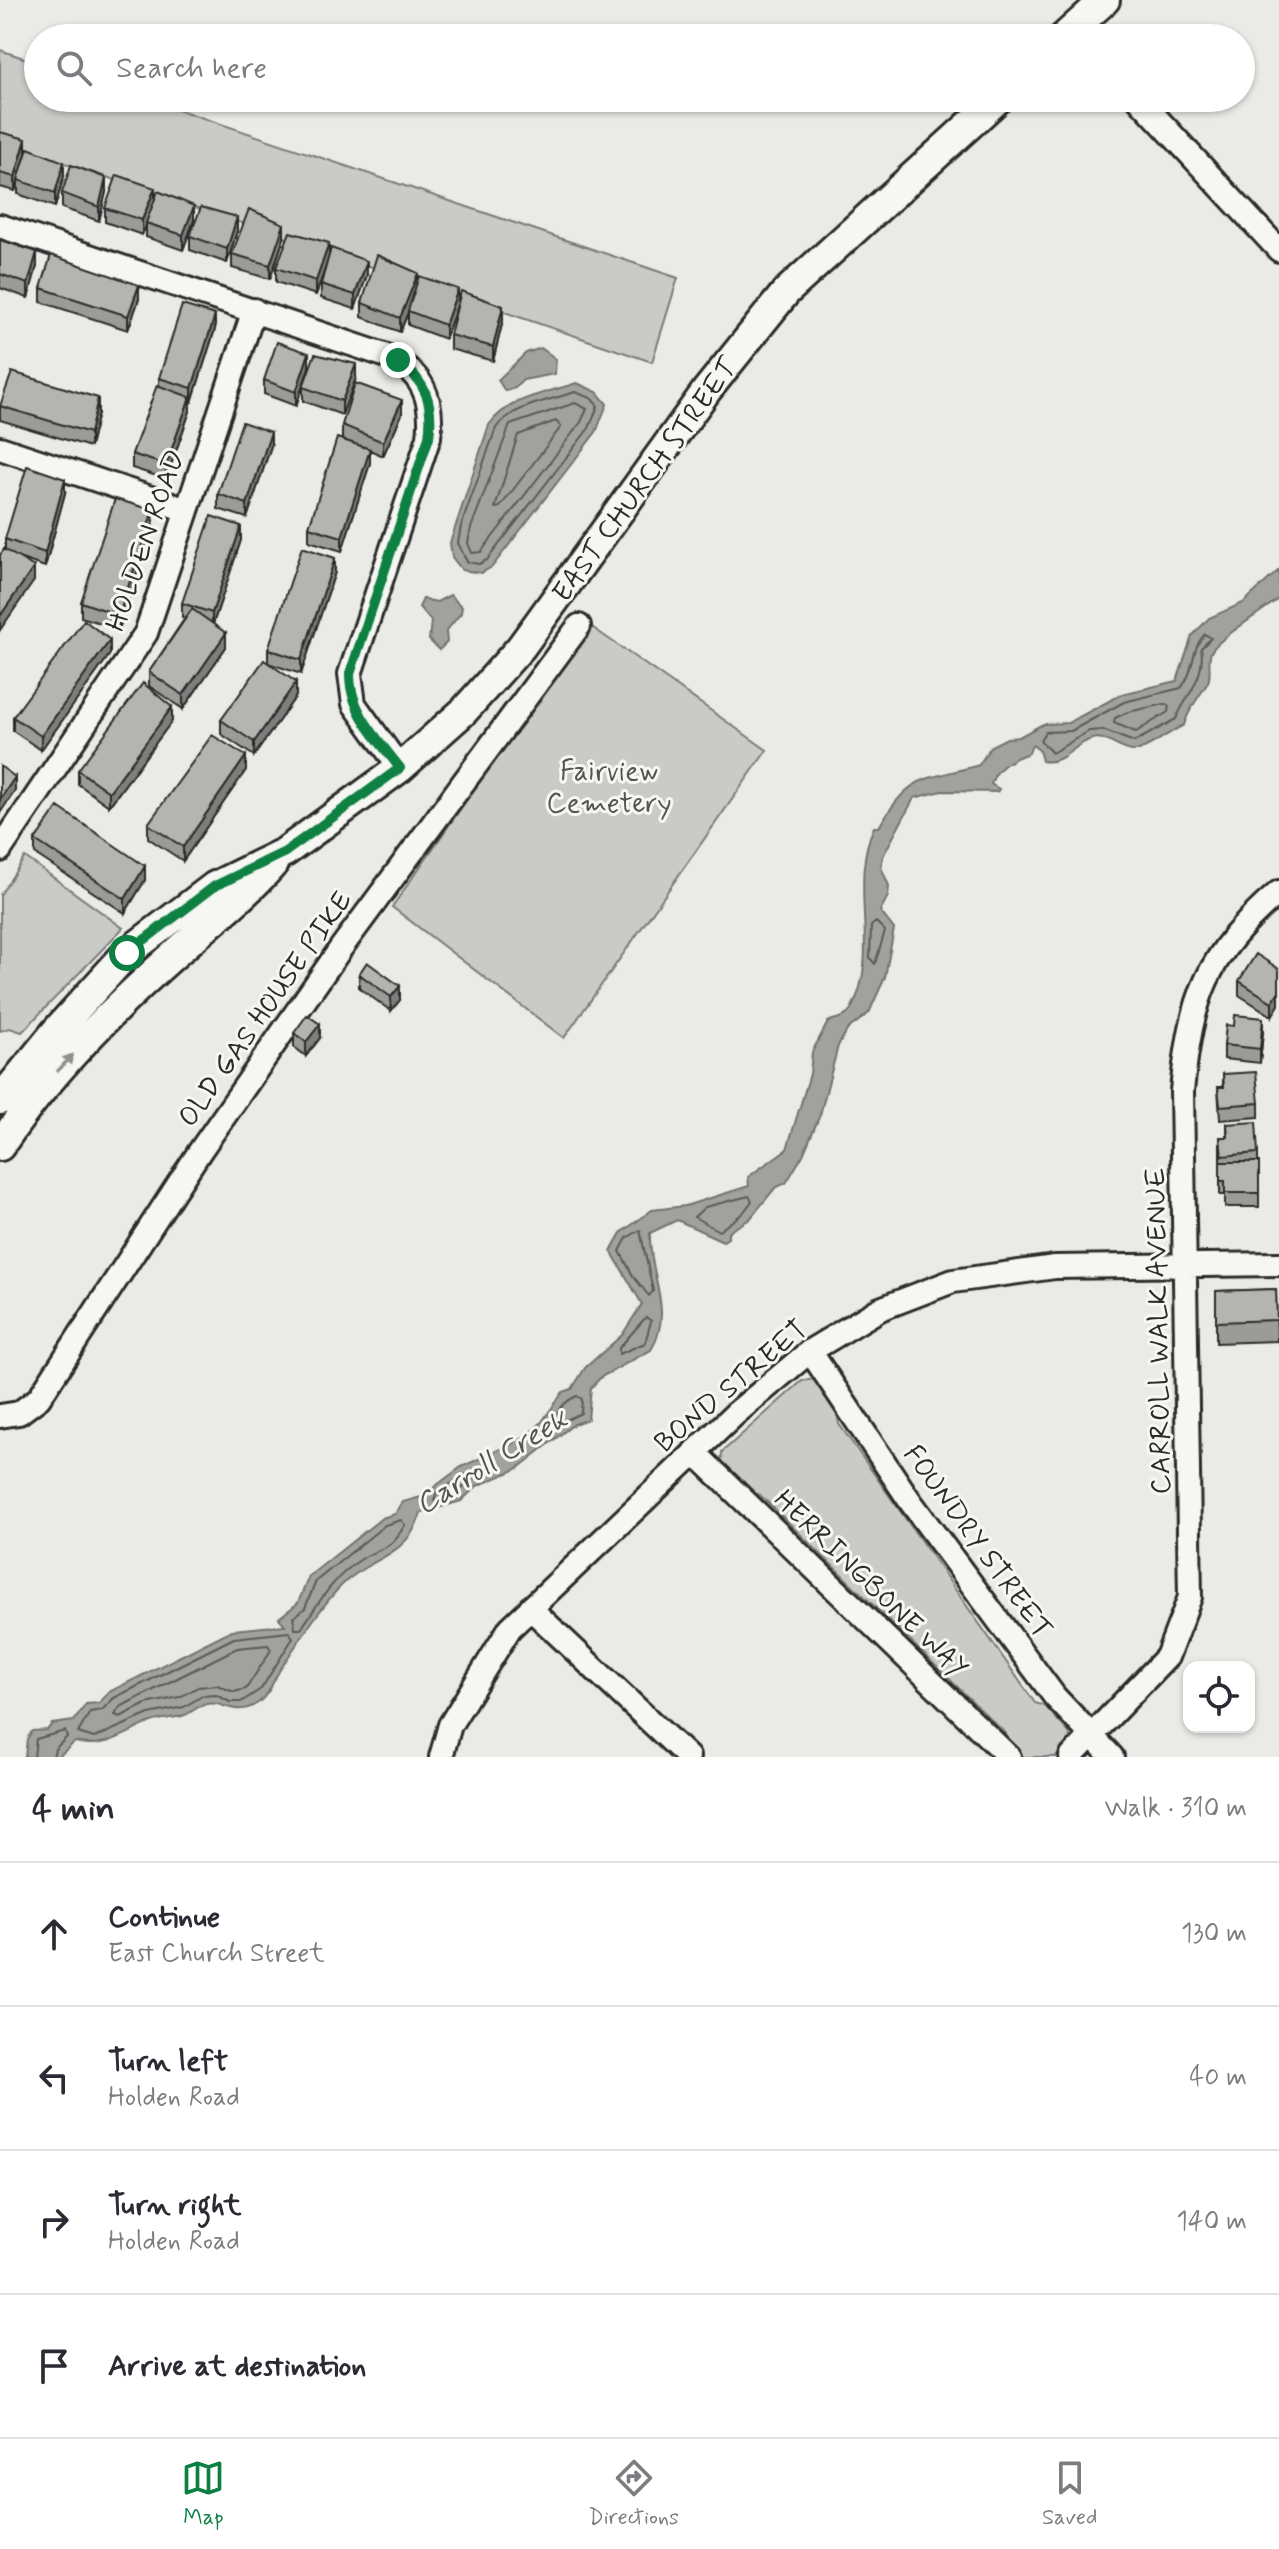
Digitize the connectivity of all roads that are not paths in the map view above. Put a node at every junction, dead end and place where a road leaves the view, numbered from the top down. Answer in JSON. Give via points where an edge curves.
{"nodes":[{"id":1,"x":1105,"y":0,"type":"edge"},
{"id":2,"x":1085,"y":24,"type":"edge"},
{"id":3,"x":984,"y":112,"type":"edge"},
{"id":4,"x":1151,"y":112,"type":"edge"},
{"id":5,"x":0,"y":226,"type":"edge"},
{"id":6,"x":1279,"y":250,"type":"edge"},
{"id":7,"x":254,"y":310,"type":"junction"},
{"id":8,"x":0,"y":448,"type":"edge"},
{"id":9,"x":187,"y":510,"type":"junction"},
{"id":10,"x":579,"y":626,"type":"dead end"},
{"id":11,"x":400,"y":768,"type":"junction"},
{"id":12,"x":0,"y":850,"type":"edge"},
{"id":13,"x":1279,"y":892,"type":"edge"},
{"id":14,"x":9,"y":1095,"type":"edge"},
{"id":15,"x":0,"y":1146,"type":"edge"},
{"id":16,"x":1279,"y":1264,"type":"edge"},
{"id":17,"x":1186,"y":1266,"type":"junction"},
{"id":18,"x":810,"y":1351,"type":"junction"},
{"id":19,"x":0,"y":1416,"type":"edge"},
{"id":20,"x":694,"y":1452,"type":"junction"},
{"id":21,"x":530,"y":1608,"type":"junction"},
{"id":22,"x":1091,"y":1736,"type":"junction"},
{"id":23,"x":441,"y":1757,"type":"edge"},
{"id":24,"x":688,"y":1757,"type":"edge"},
{"id":25,"x":1009,"y":1757,"type":"edge"},
{"id":26,"x":1071,"y":1757,"type":"edge"},
{"id":27,"x":1112,"y":1757,"type":"edge"}],
"edges":[{"from":1,"to":2,"type":"main road"},
{"from":3,"to":11,"type":"main road","name":"EAST CHURCH STREET","via":[[786,292],[707,390],[521,647],[436,739]]},
{"from":4,"to":6,"type":"street"},
{"from":5,"to":7,"type":"street"},
{"from":7,"to":9,"type":"street","name":"HOLDEN ROAD"},
{"from":7,"to":11,"type":"street","via":[[398,360],[422,383],[431,401],[429,437],[350,674],[354,704]]},
{"from":8,"to":9,"type":"street"},
{"from":9,"to":12,"type":"street","name":"HOLDEN ROAD","via":[[138,651]]},
{"from":10,"to":19,"type":"street","name":"OLD GAS HOUSE PIKE","via":[[341,948],[39,1398],[19,1413]]},
{"from":11,"to":14,"type":"main road","name":"EAST CHURCH STREET","via":[[285,852],[215,886],[127,953]]},
{"from":13,"to":17,"type":"street","name":"CARROLL WALK AVENUE","via":[[1241,925],[1211,969],[1191,1021],[1182,1091]]},
{"from":14,"to":15,"type":"main road","name":"EAST CHURCH STREET"},
{"from":16,"to":17,"type":"street","name":"BOND STREET"},
{"from":17,"to":18,"type":"street","name":"BOND STREET","via":[[1055,1267],[953,1281],[880,1309]]},
{"from":17,"to":22,"type":"street","name":"CARROLL WALK AVENUE","via":[[1190,1597],[1167,1657]]},
{"from":18,"to":20,"type":"street","name":"BOND STREET"},
{"from":18,"to":22,"type":"street","name":"FOUNDRY STREET","via":[[910,1501],[1055,1697]]},
{"from":20,"to":21,"type":"street","name":"BOND STREET"},
{"from":20,"to":25,"type":"street","name":"HERRINGBONE WAY"},
{"from":21,"to":23,"type":"street","name":"BOND STREET","via":[[510,1628],[450,1725]]},
{"from":21,"to":24,"type":"street"},
{"from":22,"to":26,"type":"street","name":"CARROLL WALK AVENUE"},
{"from":22,"to":27,"type":"street","name":"FOUNDRY STREET"}]}
